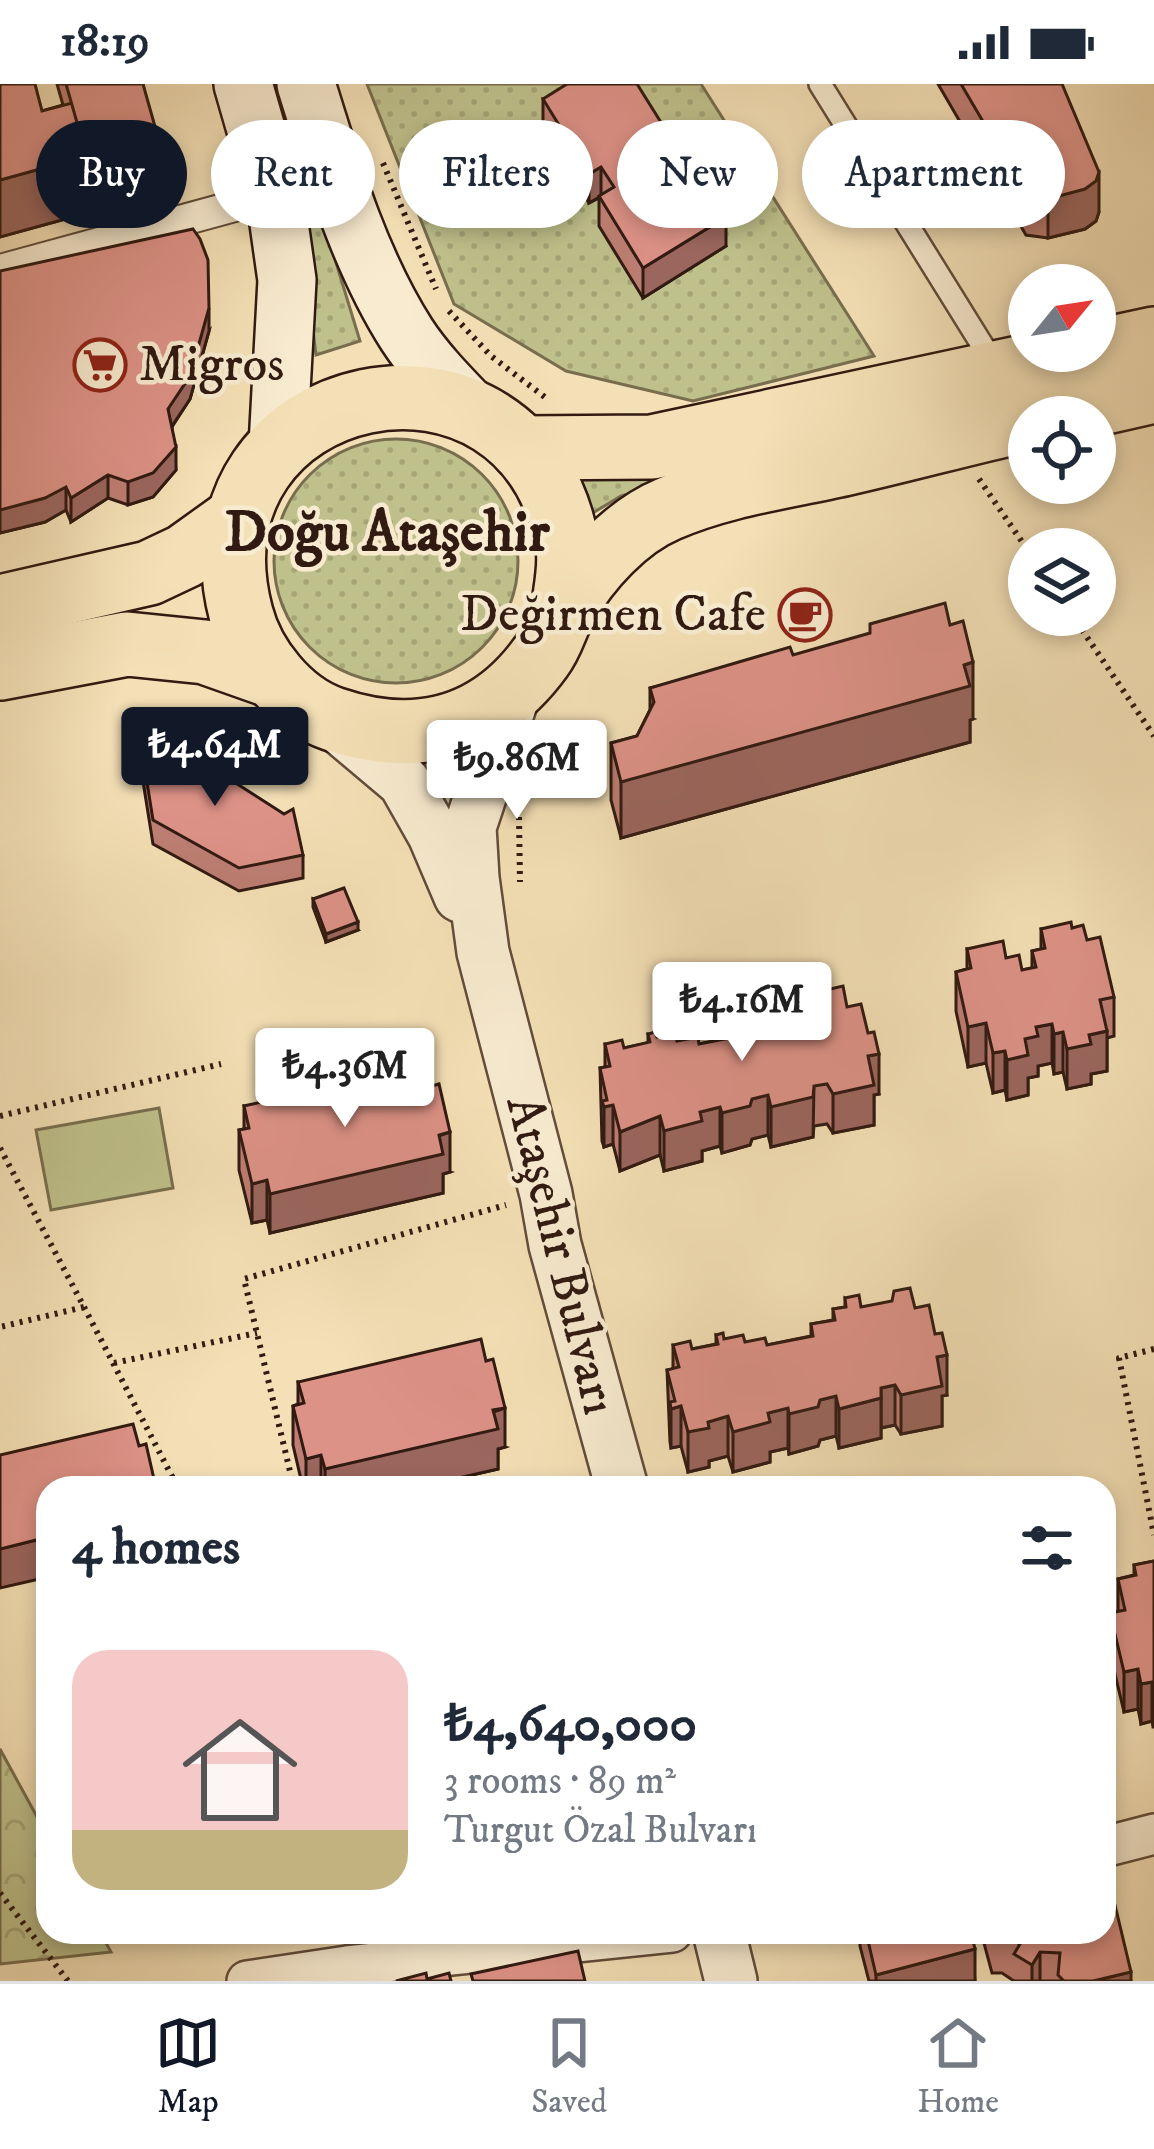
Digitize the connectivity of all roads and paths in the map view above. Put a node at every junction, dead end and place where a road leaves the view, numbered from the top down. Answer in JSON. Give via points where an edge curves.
{"nodes":[{"id":1,"x":243,"y":84,"type":"edge"},
{"id":2,"x":306,"y":84,"type":"edge"},
{"id":3,"x":820,"y":84,"type":"edge"},
{"id":4,"x":253,"y":120,"type":"edge"},
{"id":5,"x":328,"y":120,"type":"edge"},
{"id":6,"x":375,"y":195,"type":"edge"},
{"id":7,"x":211,"y":212,"type":"edge"},
{"id":8,"x":375,"y":227,"type":"edge"},
{"id":9,"x":280,"y":228,"type":"edge"},
{"id":10,"x":0,"y":270,"type":"edge"},
{"id":11,"x":1154,"y":339,"type":"edge"},
{"id":12,"x":1154,"y":391,"type":"edge"},
{"id":13,"x":1018,"y":396,"type":"edge"},
{"id":14,"x":1036,"y":396,"type":"edge"},
{"id":15,"x":1099,"y":396,"type":"edge"},
{"id":16,"x":1008,"y":405,"type":"edge"},
{"id":17,"x":1008,"y":410,"type":"edge"},
{"id":18,"x":517,"y":422,"type":"junction"},
{"id":19,"x":948,"y":438,"type":"junction"},
{"id":20,"x":278,"y":446,"type":"junction"},
{"id":21,"x":238,"y":518,"type":"junction"},
{"id":22,"x":1012,"y":528,"type":"edge"},
{"id":23,"x":0,"y":607,"type":"edge"},
{"id":24,"x":563,"y":612,"type":"junction"},
{"id":25,"x":1086,"y":636,"type":"edge"},
{"id":26,"x":0,"y":668,"type":"edge"},
{"id":27,"x":273,"y":676,"type":"junction"},
{"id":28,"x":516,"y":688,"type":"junction"},
{"id":29,"x":326,"y":717,"type":"junction"},
{"id":30,"x":1154,"y":736,"type":"edge"},
{"id":31,"x":522,"y":799,"type":"dead end"},
{"id":32,"x":495,"y":839,"type":"junction"},
{"id":33,"x":520,"y":899,"type":"dead end"},
{"id":34,"x":483,"y":952,"type":"junction"},
{"id":35,"x":221,"y":1064,"type":"dead end"},
{"id":36,"x":0,"y":1117,"type":"edge"},
{"id":37,"x":0,"y":1148,"type":"edge"},
{"id":38,"x":546,"y":1194,"type":"junction"},
{"id":39,"x":84,"y":1307,"type":"junction"},
{"id":40,"x":0,"y":1327,"type":"edge"},
{"id":41,"x":256,"y":1333,"type":"junction"},
{"id":42,"x":1154,"y":1349,"type":"edge"},
{"id":43,"x":114,"y":1364,"type":"junction"},
{"id":44,"x":172,"y":1476,"type":"edge"},
{"id":45,"x":291,"y":1476,"type":"edge"},
{"id":46,"x":619,"y":1476,"type":"edge"},
{"id":47,"x":1154,"y":1535,"type":"edge"},
{"id":48,"x":1154,"y":1834,"type":"edge"},
{"id":49,"x":1116,"y":1844,"type":"edge"},
{"id":50,"x":0,"y":1893,"type":"edge"},
{"id":51,"x":36,"y":1940,"type":"edge"},
{"id":52,"x":39,"y":1944,"type":"edge"},
{"id":53,"x":557,"y":1944,"type":"edge"},
{"id":54,"x":722,"y":1944,"type":"edge"},
{"id":55,"x":68,"y":1981,"type":"edge"},
{"id":56,"x":247,"y":1981,"type":"edge"},
{"id":57,"x":731,"y":1981,"type":"edge"}],
"edges":[{"from":1,"to":4,"type":"main road"},
{"from":2,"to":5,"type":"main road"},
{"from":3,"to":13,"type":"lane"},
{"from":6,"to":18,"type":"path","via":[[444,305],[491,356]]},
{"from":7,"to":10,"type":"street"},
{"from":8,"to":18,"type":"main road","via":[[406,332],[429,365]]},
{"from":9,"to":20,"type":"main road","via":[[287,280]]},
{"from":11,"to":14,"type":"main road"},
{"from":12,"to":15,"type":"main road"},
{"from":16,"to":18,"type":"main road","via":[[652,447]]},
{"from":17,"to":19,"type":"main road"},
{"from":18,"to":20,"type":"main road","via":[[423,397],[371,398],[321,415]]},
{"from":18,"to":24,"type":"main road","via":[[554,496],[569,553]]},
{"from":19,"to":22,"type":"path"},
{"from":19,"to":24,"type":"main road","via":[[668,509],[592,566]]},
{"from":20,"to":21,"type":"main road"},
{"from":21,"to":23,"type":"main road","via":[[149,573]]},
{"from":21,"to":27,"type":"main road","via":[[232,580],[245,631]]},
{"from":24,"to":28,"type":"main road","via":[[545,653]]},
{"from":25,"to":30,"type":"path"},
{"from":26,"to":27,"type":"main road","via":[[127,644],[205,652]]},
{"from":27,"to":29,"type":"main road"},
{"from":28,"to":29,"type":"main road","via":[[475,717],[426,732],[375,732]]},
{"from":28,"to":32,"type":"street","name":"Ataşehir Bulvarı","via":[[470,827]]},
{"from":29,"to":34,"type":"street","name":"Ataşehir Bulvarı","via":[[404,782]]},
{"from":31,"to":32,"type":"path"},
{"from":32,"to":33,"type":"path"},
{"from":32,"to":34,"type":"street","name":"Ataşehir Bulvarı"},
{"from":34,"to":38,"type":"street","name":"Ataşehir Bulvarı"},
{"from":35,"to":36,"type":"path"},
{"from":37,"to":39,"type":"path"},
{"from":38,"to":41,"type":"path","via":[[244,1279]]},
{"from":38,"to":46,"type":"street","name":"Ataşehir Bulvarı"},
{"from":39,"to":40,"type":"path"},
{"from":39,"to":43,"type":"path"},
{"from":41,"to":43,"type":"path"},
{"from":41,"to":45,"type":"path"},
{"from":42,"to":47,"type":"path","via":[[1118,1358]]},
{"from":43,"to":44,"type":"path"},
{"from":48,"to":49,"type":"street"},
{"from":50,"to":51,"type":"path"},
{"from":52,"to":55,"type":"path"},
{"from":53,"to":56,"type":"street"},
{"from":54,"to":57,"type":"street"}]}
